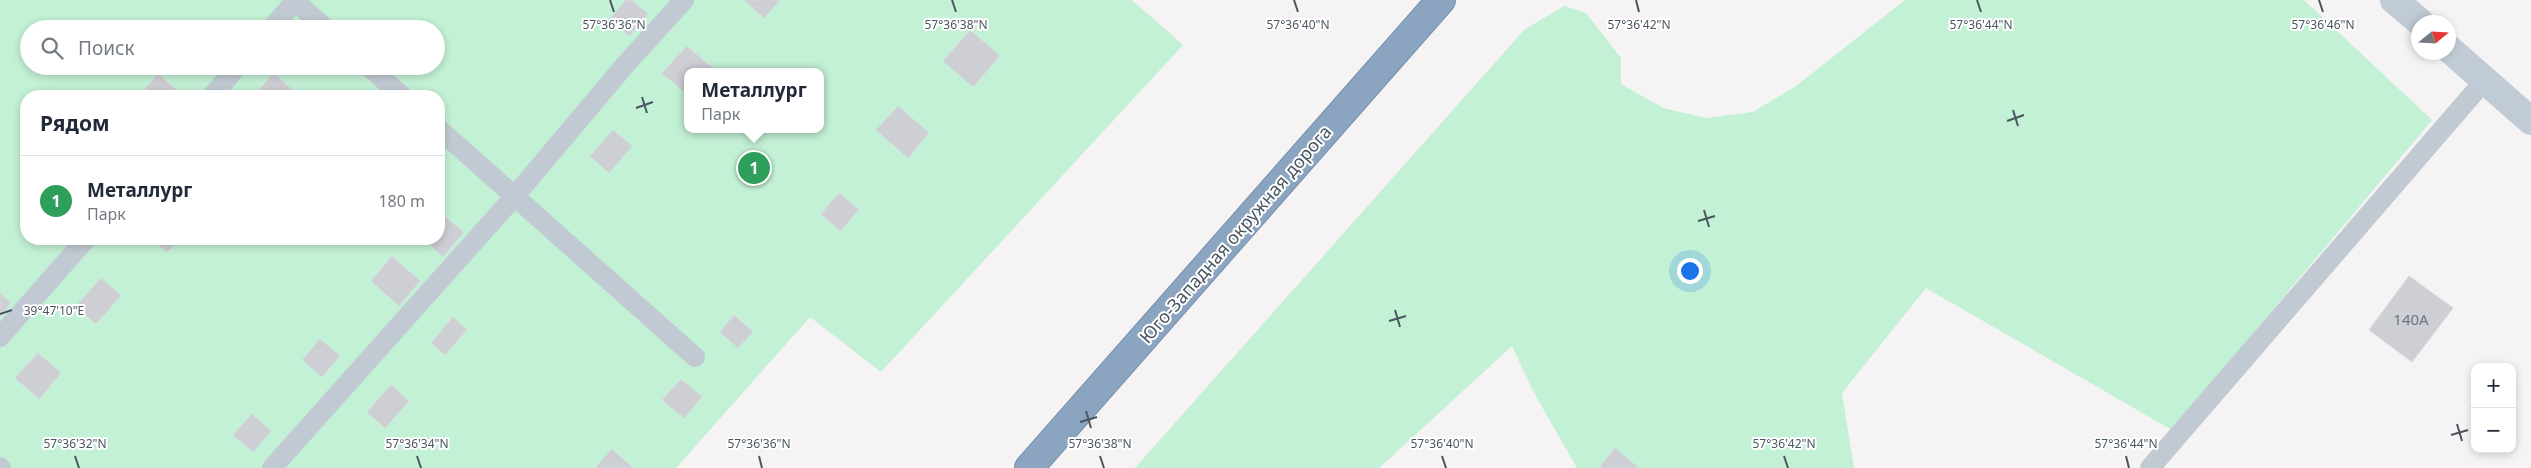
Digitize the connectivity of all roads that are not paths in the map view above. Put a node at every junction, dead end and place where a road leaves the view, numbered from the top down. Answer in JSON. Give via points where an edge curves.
{"nodes":[{"id":1,"x":295,"y":0,"type":"edge"},
{"id":2,"x":684,"y":0,"type":"edge"},
{"id":3,"x":1442,"y":0,"type":"edge"},
{"id":4,"x":2394,"y":0,"type":"edge"},
{"id":5,"x":2412,"y":15,"type":"edge"},
{"id":6,"x":278,"y":20,"type":"edge"},
{"id":7,"x":316,"y":20,"type":"edge"},
{"id":8,"x":2456,"y":55,"type":"edge"},
{"id":9,"x":230,"y":75,"type":"edge"},
{"id":10,"x":378,"y":75,"type":"edge"},
{"id":11,"x":2485,"y":80,"type":"junction"},
{"id":12,"x":217,"y":90,"type":"edge"},
{"id":13,"x":395,"y":90,"type":"edge"},
{"id":14,"x":2531,"y":121,"type":"edge"},
{"id":15,"x":445,"y":134,"type":"edge"},
{"id":16,"x":514,"y":197,"type":"junction"},
{"id":17,"x":81,"y":245,"type":"edge"},
{"id":18,"x":0,"y":337,"type":"edge"},
{"id":19,"x":695,"y":358,"type":"dead end"},
{"id":20,"x":272,"y":468,"type":"edge"},
{"id":21,"x":1029,"y":468,"type":"edge"},
{"id":22,"x":2150,"y":468,"type":"edge"}],
"edges":[{"from":1,"to":6,"type":"lane"},
{"from":1,"to":7,"type":"lane"},
{"from":2,"to":16,"type":"lane"},
{"from":3,"to":21,"type":"highway","name":"Юго-Западная окружная дорога"},
{"from":4,"to":5,"type":"street"},
{"from":8,"to":11,"type":"street"},
{"from":9,"to":12,"type":"lane"},
{"from":10,"to":13,"type":"lane"},
{"from":11,"to":14,"type":"street"},
{"from":11,"to":22,"type":"lane"},
{"from":15,"to":16,"type":"lane"},
{"from":16,"to":19,"type":"lane"},
{"from":16,"to":20,"type":"lane"},
{"from":17,"to":18,"type":"lane"}]}
